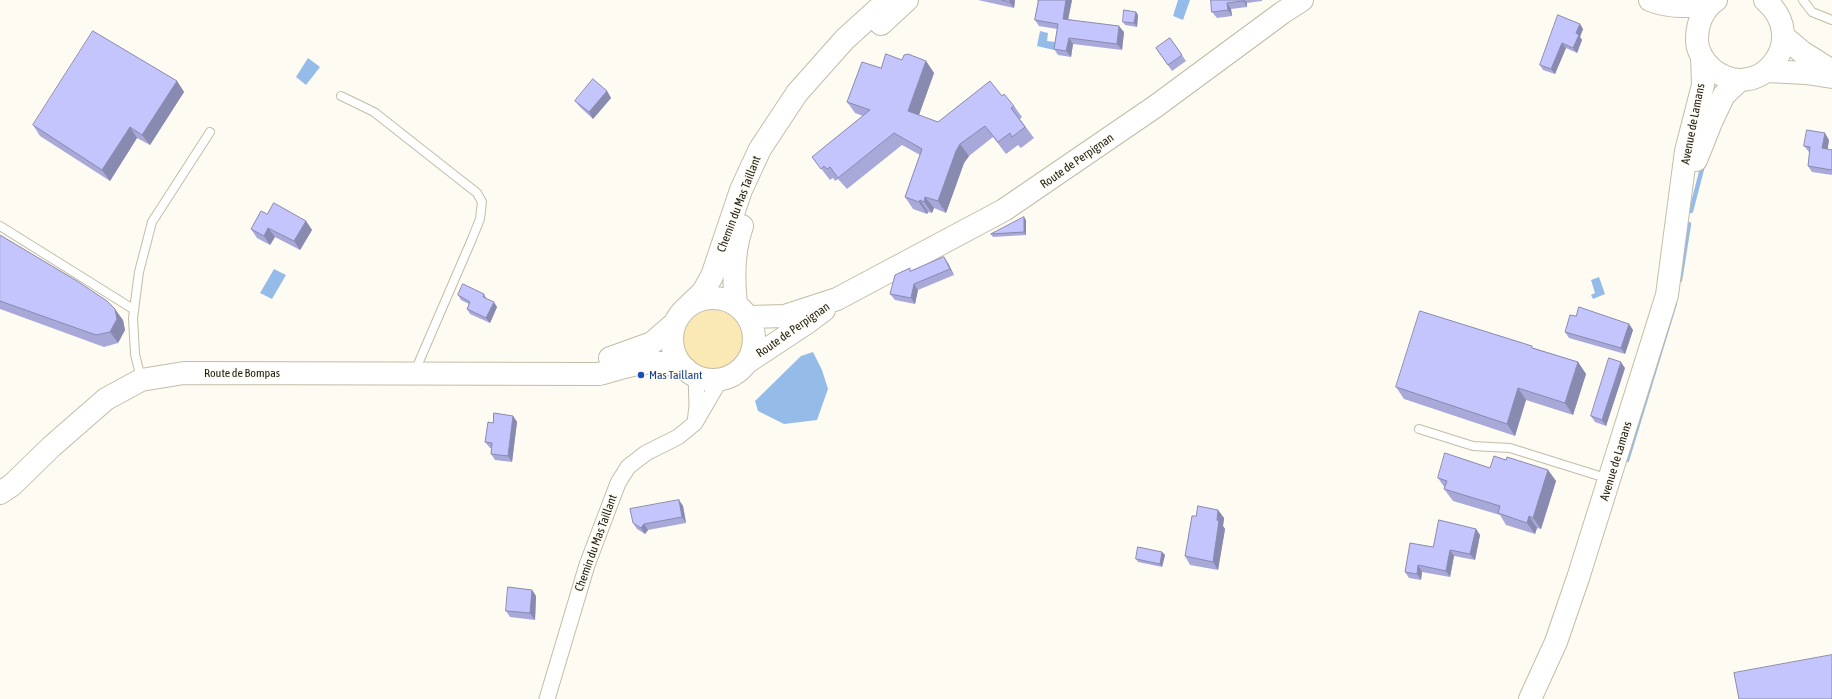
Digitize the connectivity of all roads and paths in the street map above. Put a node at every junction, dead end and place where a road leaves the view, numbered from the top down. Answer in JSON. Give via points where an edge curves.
{"nodes":[{"id":1,"x":888,"y":0,"type":"edge"},
{"id":2,"x":907,"y":0,"type":"edge"},
{"id":3,"x":1302,"y":0,"type":"edge"},
{"id":4,"x":1765,"y":0,"type":"edge"},
{"id":5,"x":1803,"y":0,"type":"edge"},
{"id":6,"x":1714,"y":1,"type":"edge"},
{"id":7,"x":1655,"y":2,"type":"edge"},
{"id":8,"x":1831,"y":18,"type":"edge"},
{"id":9,"x":1784,"y":37,"type":"junction"},
{"id":10,"x":1700,"y":50,"type":"junction"},
{"id":11,"x":1767,"y":71,"type":"junction"},
{"id":12,"x":1832,"y":71,"type":"edge"},
{"id":13,"x":1832,"y":77,"type":"edge"},
{"id":14,"x":1740,"y":80,"type":"junction"},
{"id":15,"x":341,"y":96,"type":"dead end"},
{"id":16,"x":210,"y":132,"type":"dead end"},
{"id":17,"x":1679,"y":216,"type":"junction"},
{"id":18,"x":0,"y":226,"type":"edge"},
{"id":19,"x":837,"y":299,"type":"junction"},
{"id":20,"x":691,"y":303,"type":"junction"},
{"id":21,"x":133,"y":309,"type":"junction"},
{"id":22,"x":742,"y":310,"type":"junction"},
{"id":23,"x":674,"y":323,"type":"junction"},
{"id":24,"x":749,"y":361,"type":"junction"},
{"id":25,"x":691,"y":373,"type":"junction"},
{"id":26,"x":414,"y":374,"type":"junction"},
{"id":27,"x":525,"y":375,"type":"junction"},
{"id":28,"x":141,"y":380,"type":"junction"},
{"id":29,"x":720,"y":380,"type":"junction"},
{"id":30,"x":695,"y":423,"type":"junction"},
{"id":31,"x":1419,"y":429,"type":"dead end"},
{"id":32,"x":1610,"y":480,"type":"junction"},
{"id":33,"x":0,"y":493,"type":"edge"},
{"id":34,"x":547,"y":699,"type":"edge"},
{"id":35,"x":1530,"y":699,"type":"edge"}],
"edges":[{"from":1,"to":20,"type":"main road","name":"Chemin du Mas Taillant","via":[[845,39],[797,93],[760,149],[741,190],[712,276],[703,292]]},
{"from":2,"to":22,"type":"main road","name":"Chemin du Mas Taillant","via":[[814,92],[770,161],[749,204],[738,239],[734,283]]},
{"from":3,"to":19,"type":"main road","name":"Route de Perpignan","via":[[1156,106],[1004,210]]},
{"from":4,"to":9,"type":"main road","via":[[1779,15]]},
{"from":5,"to":8,"type":"lane","via":[[1812,12]]},
{"from":6,"to":7,"type":"main road","via":[[1696,6]]},
{"from":6,"to":10,"type":"main road","name":"Avenue de Lamans","via":[[1702,14],[1697,28]]},
{"from":7,"to":10,"type":"main road","via":[[1684,26]]},
{"from":9,"to":11,"type":"main road","via":[[1782,50]]},
{"from":9,"to":12,"type":"main road"},
{"from":10,"to":14,"type":"main road","via":[[1709,66],[1718,73]]},
{"from":10,"to":17,"type":"main road","name":"Avenue de Lamans","via":[[1703,85],[1686,151]]},
{"from":11,"to":13,"type":"main road"},
{"from":11,"to":14,"type":"main road","via":[[1759,76]]},
{"from":14,"to":17,"type":"main road","name":"Avenue de Lamans","via":[[1724,95],[1712,120]]},
{"from":15,"to":26,"type":"lane","via":[[374,112],[477,193],[482,202],[480,218],[472,239]]},
{"from":16,"to":21,"type":"lane","via":[[152,222],[139,272]]},
{"from":17,"to":32,"type":"main road","name":"Avenue de Lamans","via":[[1667,295]]},
{"from":18,"to":21,"type":"lane"},
{"from":19,"to":22,"type":"main road","name":"Route de Perpignan","via":[[785,316]]},
{"from":19,"to":24,"type":"main road","name":"Route de Perpignan","via":[[808,322]]},
{"from":20,"to":22,"type":"main road","via":[[714,297],[725,299]]},
{"from":20,"to":23,"type":"main road"},
{"from":21,"to":28,"type":"lane","via":[[135,354]]},
{"from":22,"to":24,"type":"main road","via":[[753,328],[755,339]]},
{"from":23,"to":25,"type":"main road","via":[[673,348],[678,360]]},
{"from":23,"to":27,"type":"main road","via":[[652,343],[620,355],[559,370]]},
{"from":24,"to":29,"type":"main road","via":[[741,370]]},
{"from":25,"to":27,"type":"main road","via":[[668,363],[647,361],[599,374]]},
{"from":25,"to":29,"type":"main road","via":[[708,380]]},
{"from":25,"to":30,"type":"street","via":[[697,406]]},
{"from":26,"to":27,"type":"main road","name":"Route de Bompas"},
{"from":26,"to":28,"type":"main road","name":"Route de Bompas","via":[[184,373]]},
{"from":28,"to":33,"type":"main road","name":"Route de Bompas","via":[[106,399]]},
{"from":29,"to":30,"type":"street"},
{"from":30,"to":34,"type":"street","name":"Chemin du Mas Taillant","via":[[628,467],[618,483],[587,565]]},
{"from":31,"to":32,"type":"lane","via":[[1473,446],[1510,448]]},
{"from":32,"to":35,"type":"main road","name":"Avenue de Lamans","via":[[1556,642]]}]}
